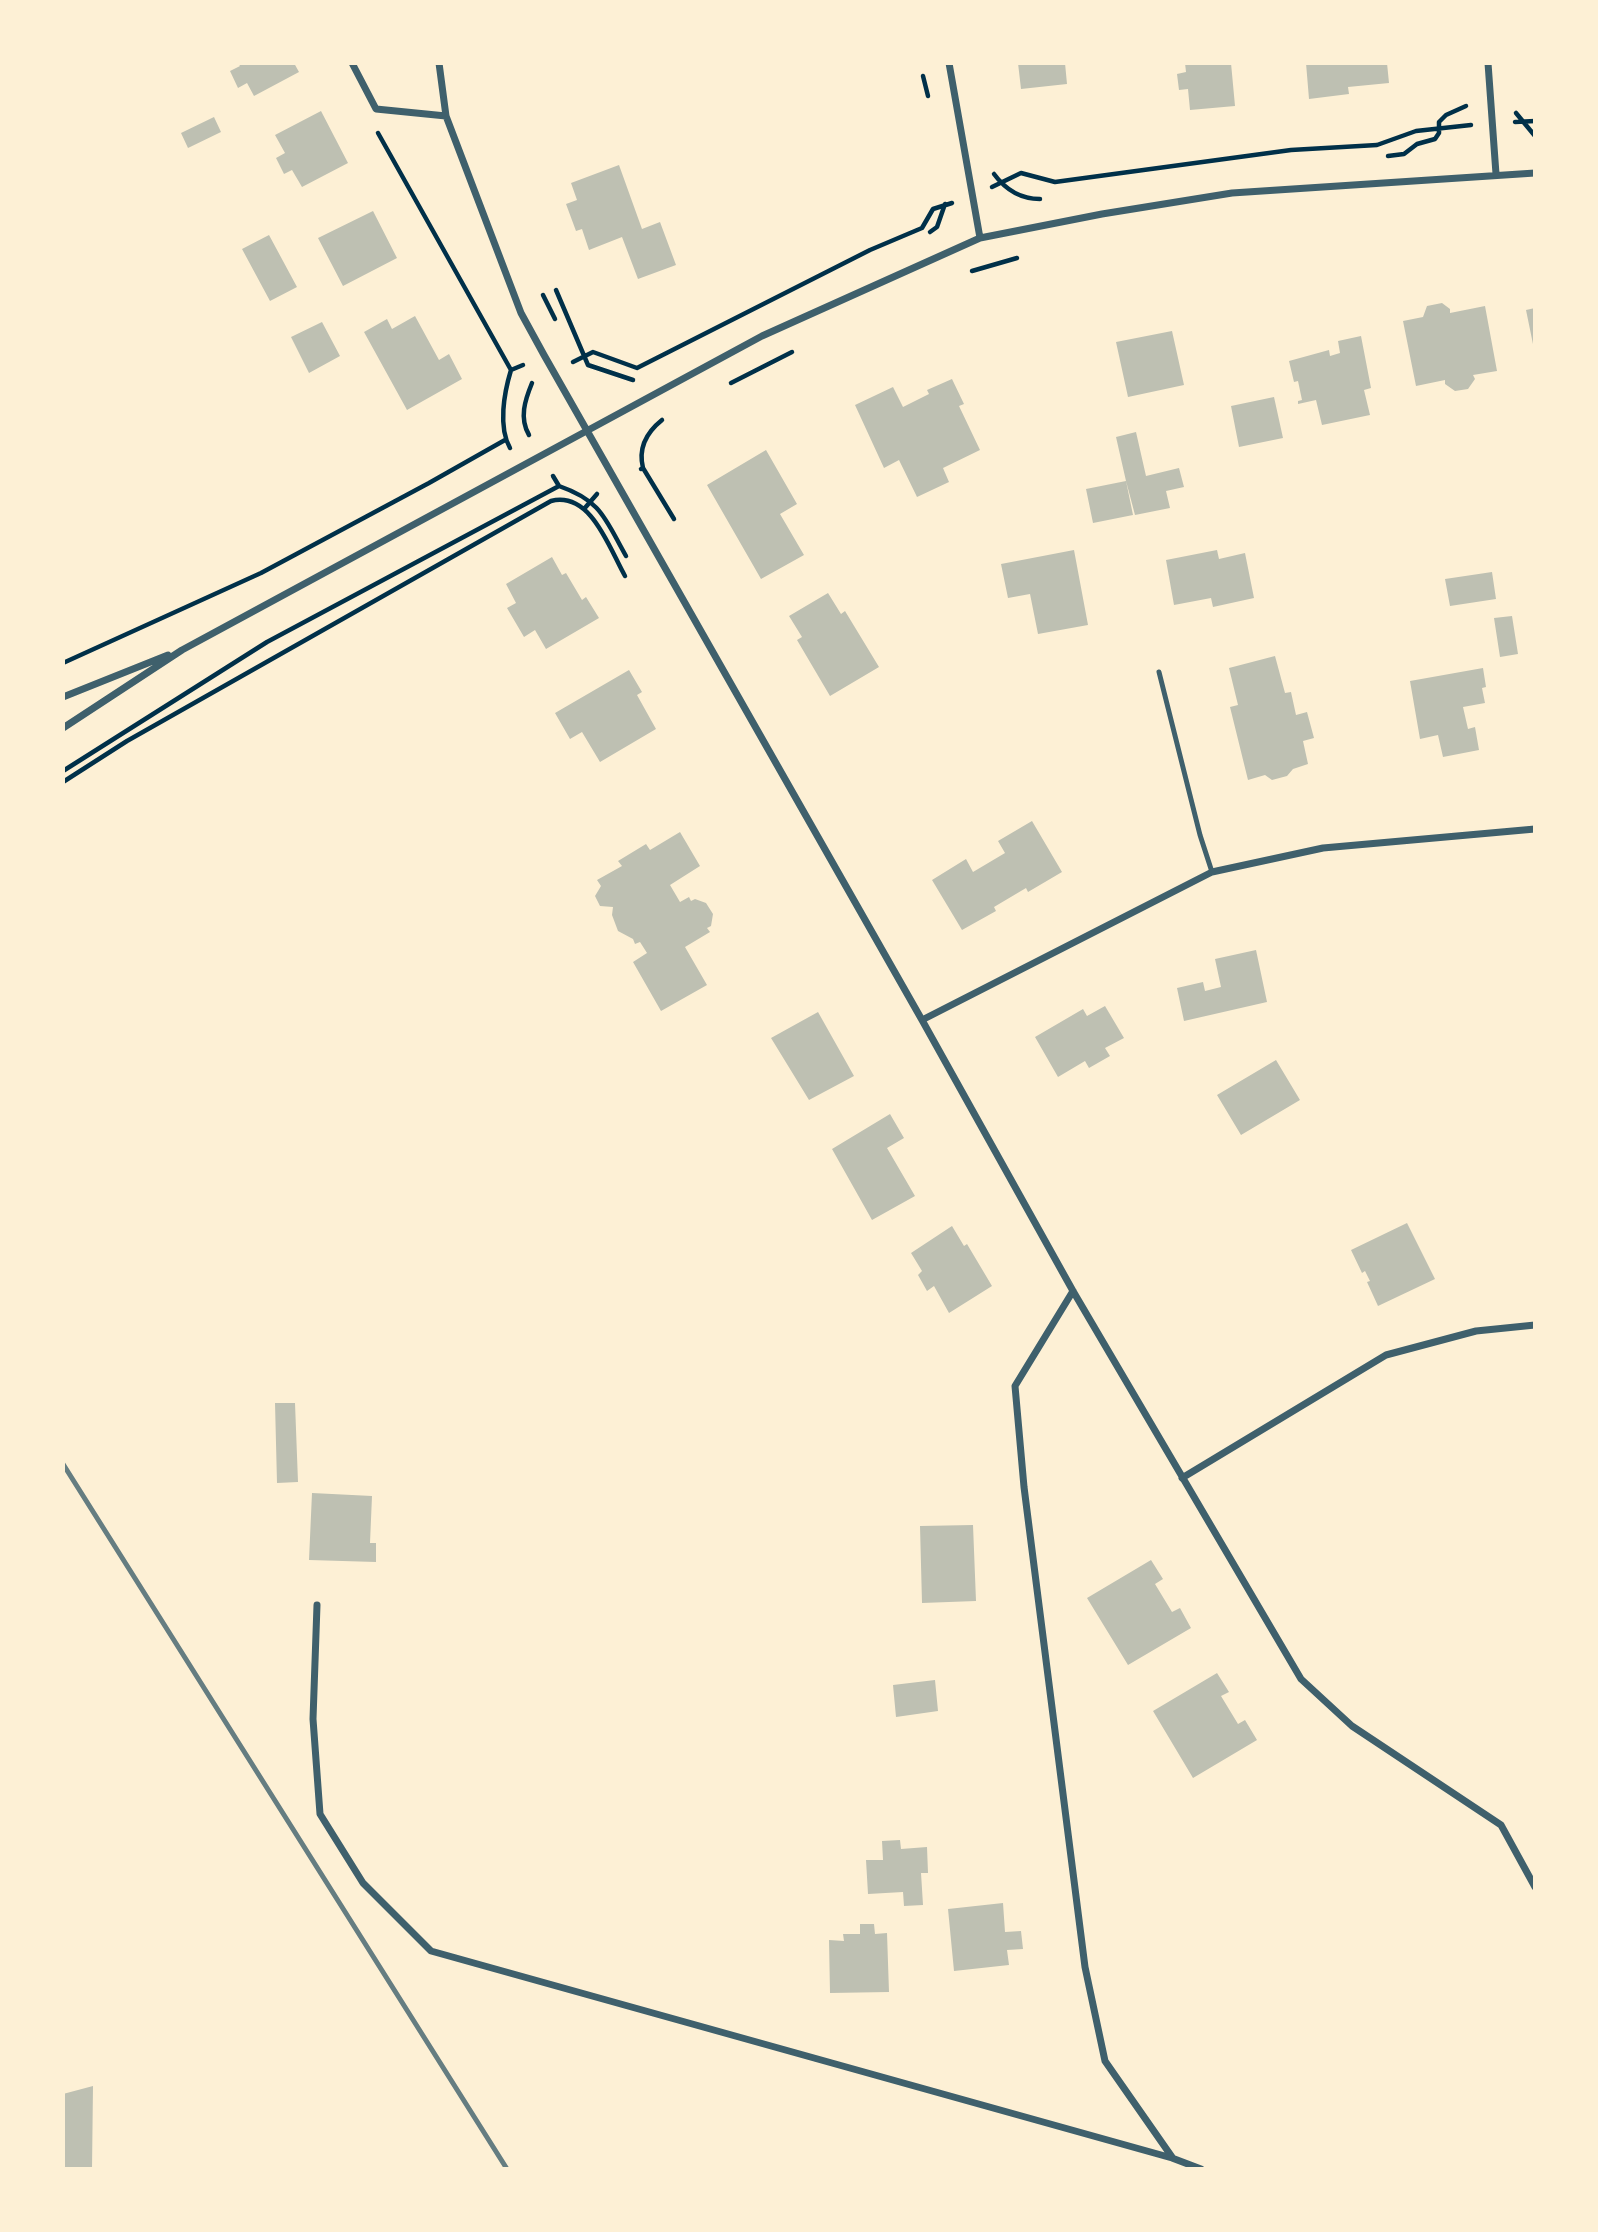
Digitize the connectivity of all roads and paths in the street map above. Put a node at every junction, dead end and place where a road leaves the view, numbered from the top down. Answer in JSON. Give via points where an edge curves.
{"nodes":[{"id":1,"x":352,"y":63,"type":"edge"},
{"id":2,"x":439,"y":63,"type":"edge"},
{"id":3,"x":949,"y":63,"type":"edge"},
{"id":4,"x":1489,"y":63,"type":"edge"},
{"id":5,"x":923,"y":76,"type":"dead end"},
{"id":6,"x":929,"y":103,"type":"dead end"},
{"id":7,"x":1466,"y":106,"type":"dead end"},
{"id":8,"x":376,"y":109,"type":"junction"},
{"id":9,"x":446,"y":116,"type":"junction"},
{"id":10,"x":1385,"y":156,"type":"dead end"},
{"id":11,"x":992,"y":170,"type":"dead end"},
{"id":12,"x":1535,"y":173,"type":"edge"},
{"id":13,"x":1496,"y":174,"type":"junction"},
{"id":14,"x":947,"y":196,"type":"dead end"},
{"id":15,"x":1050,"y":198,"type":"dead end"},
{"id":16,"x":980,"y":238,"type":"junction"},
{"id":17,"x":1023,"y":256,"type":"dead end"},
{"id":18,"x":937,"y":258,"type":"junction"},
{"id":19,"x":971,"y":271,"type":"dead end"},
{"id":20,"x":556,"y":290,"type":"dead end"},
{"id":21,"x":577,"y":339,"type":"junction"},
{"id":22,"x":793,"y":351,"type":"dead end"},
{"id":23,"x":544,"y":355,"type":"junction"},
{"id":24,"x":511,"y":370,"type":"junction"},
{"id":25,"x":643,"y":375,"type":"dead end"},
{"id":26,"x":719,"y":390,"type":"dead end"},
{"id":27,"x":669,"y":415,"type":"dead end"},
{"id":28,"x":586,"y":432,"type":"junction"},
{"id":29,"x":505,"y":440,"type":"junction"},
{"id":30,"x":520,"y":467,"type":"junction"},
{"id":31,"x":643,"y":468,"type":"dead end"},
{"id":32,"x":559,"y":486,"type":"dead end"},
{"id":33,"x":541,"y":506,"type":"junction"},
{"id":34,"x":626,"y":556,"type":"dead end"},
{"id":35,"x":625,"y":576,"type":"dead end"},
{"id":36,"x":182,"y":650,"type":"junction"},
{"id":37,"x":63,"y":663,"type":"edge"},
{"id":38,"x":1159,"y":672,"type":"dead end"},
{"id":39,"x":63,"y":697,"type":"edge"},
{"id":40,"x":63,"y":728,"type":"edge"},
{"id":41,"x":63,"y":782,"type":"edge"},
{"id":42,"x":1535,"y":829,"type":"edge"},
{"id":43,"x":1212,"y":872,"type":"junction"},
{"id":44,"x":922,"y":1020,"type":"junction"},
{"id":45,"x":1073,"y":1292,"type":"junction"},
{"id":46,"x":1535,"y":1325,"type":"edge"},
{"id":47,"x":1182,"y":1478,"type":"junction"},
{"id":48,"x":317,"y":1605,"type":"dead end"},
{"id":49,"x":1535,"y":1887,"type":"edge"},
{"id":50,"x":1172,"y":2158,"type":"junction"},
{"id":51,"x":1202,"y":2169,"type":"edge"}],
"edges":[{"from":1,"to":8,"type":"street"},
{"from":2,"to":9,"type":"street"},
{"from":3,"to":16,"type":"street"},
{"from":4,"to":13,"type":"street"},
{"from":5,"to":6,"type":"path"},
{"from":7,"to":10,"type":"path","via":[[1438,122],[1434,139],[1404,154]]},
{"from":8,"to":9,"type":"street"},
{"from":8,"to":24,"type":"path","via":[[374,126]]},
{"from":9,"to":23,"type":"street","via":[[521,313]]},
{"from":11,"to":15,"type":"path","via":[[1013,192],[1038,200]]},
{"from":12,"to":13,"type":"street"},
{"from":13,"to":16,"type":"street","via":[[1232,193]]},
{"from":14,"to":18,"type":"path","via":[[942,218],[928,233]]},
{"from":16,"to":18,"type":"street"},
{"from":17,"to":19,"type":"path"},
{"from":18,"to":28,"type":"street","via":[[762,336]]},
{"from":20,"to":21,"type":"path"},
{"from":21,"to":23,"type":"path"},
{"from":21,"to":25,"type":"path","via":[[588,365],[632,380]]},
{"from":22,"to":26,"type":"path"},
{"from":23,"to":24,"type":"path"},
{"from":23,"to":28,"type":"street"},
{"from":24,"to":29,"type":"path","via":[[505,392]]},
{"from":27,"to":31,"type":"path","via":[[646,438],[640,458]]},
{"from":28,"to":30,"type":"street"},
{"from":28,"to":44,"type":"street"},
{"from":29,"to":30,"type":"path"},
{"from":29,"to":37,"type":"path","via":[[261,573]]},
{"from":30,"to":33,"type":"path"},
{"from":30,"to":36,"type":"street"},
{"from":32,"to":34,"type":"path","via":[[601,510]]},
{"from":33,"to":35,"type":"path","via":[[560,499],[581,506]]},
{"from":33,"to":41,"type":"path","via":[[127,741]]},
{"from":36,"to":39,"type":"street"},
{"from":36,"to":40,"type":"street"},
{"from":38,"to":43,"type":"lane"},
{"from":42,"to":43,"type":"street","via":[[1323,848]]},
{"from":43,"to":44,"type":"street"},
{"from":44,"to":45,"type":"street"},
{"from":45,"to":47,"type":"street"},
{"from":45,"to":50,"type":"street","via":[[1016,1386],[1024,1487],[1084,1967],[1105,2061]]},
{"from":46,"to":47,"type":"street","via":[[1476,1331],[1386,1355]]},
{"from":47,"to":49,"type":"street","via":[[1301,1679],[1352,1726],[1501,1825]]},
{"from":48,"to":50,"type":"street","via":[[313,1719],[320,1815],[363,1883],[431,1951]]},
{"from":50,"to":51,"type":"street"}]}
